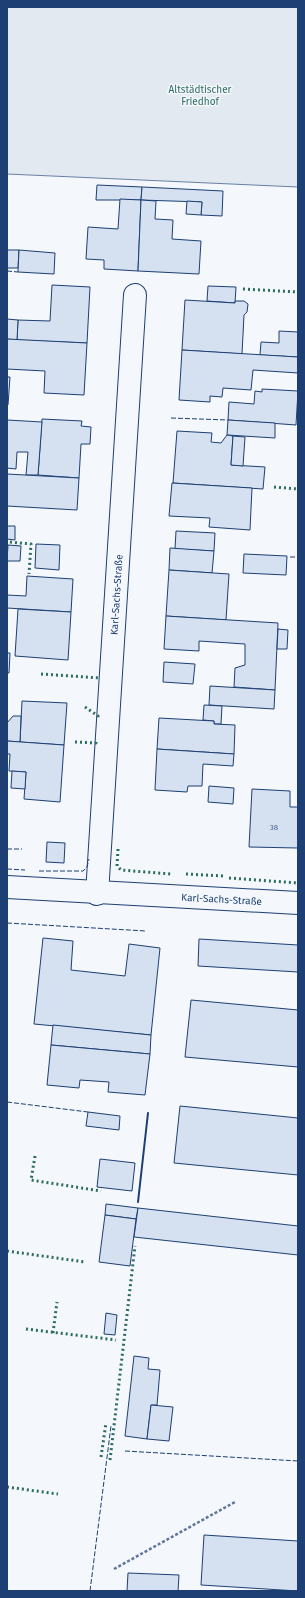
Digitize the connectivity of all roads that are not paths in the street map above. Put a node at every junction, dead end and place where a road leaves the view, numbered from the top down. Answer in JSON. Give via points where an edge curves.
{"nodes":[{"id":1,"x":135,"y":295,"type":"dead end"},
{"id":2,"x":7,"y":888,"type":"edge"},
{"id":3,"x":97,"y":894,"type":"junction"},
{"id":4,"x":298,"y":903,"type":"edge"}],
"edges":[{"from":1,"to":3,"type":"street","name":"Karl-Sachs-Straße"},
{"from":2,"to":3,"type":"street","name":"Karl-Sachs-Straße"},
{"from":3,"to":4,"type":"street","name":"Karl-Sachs-Straße"}]}
